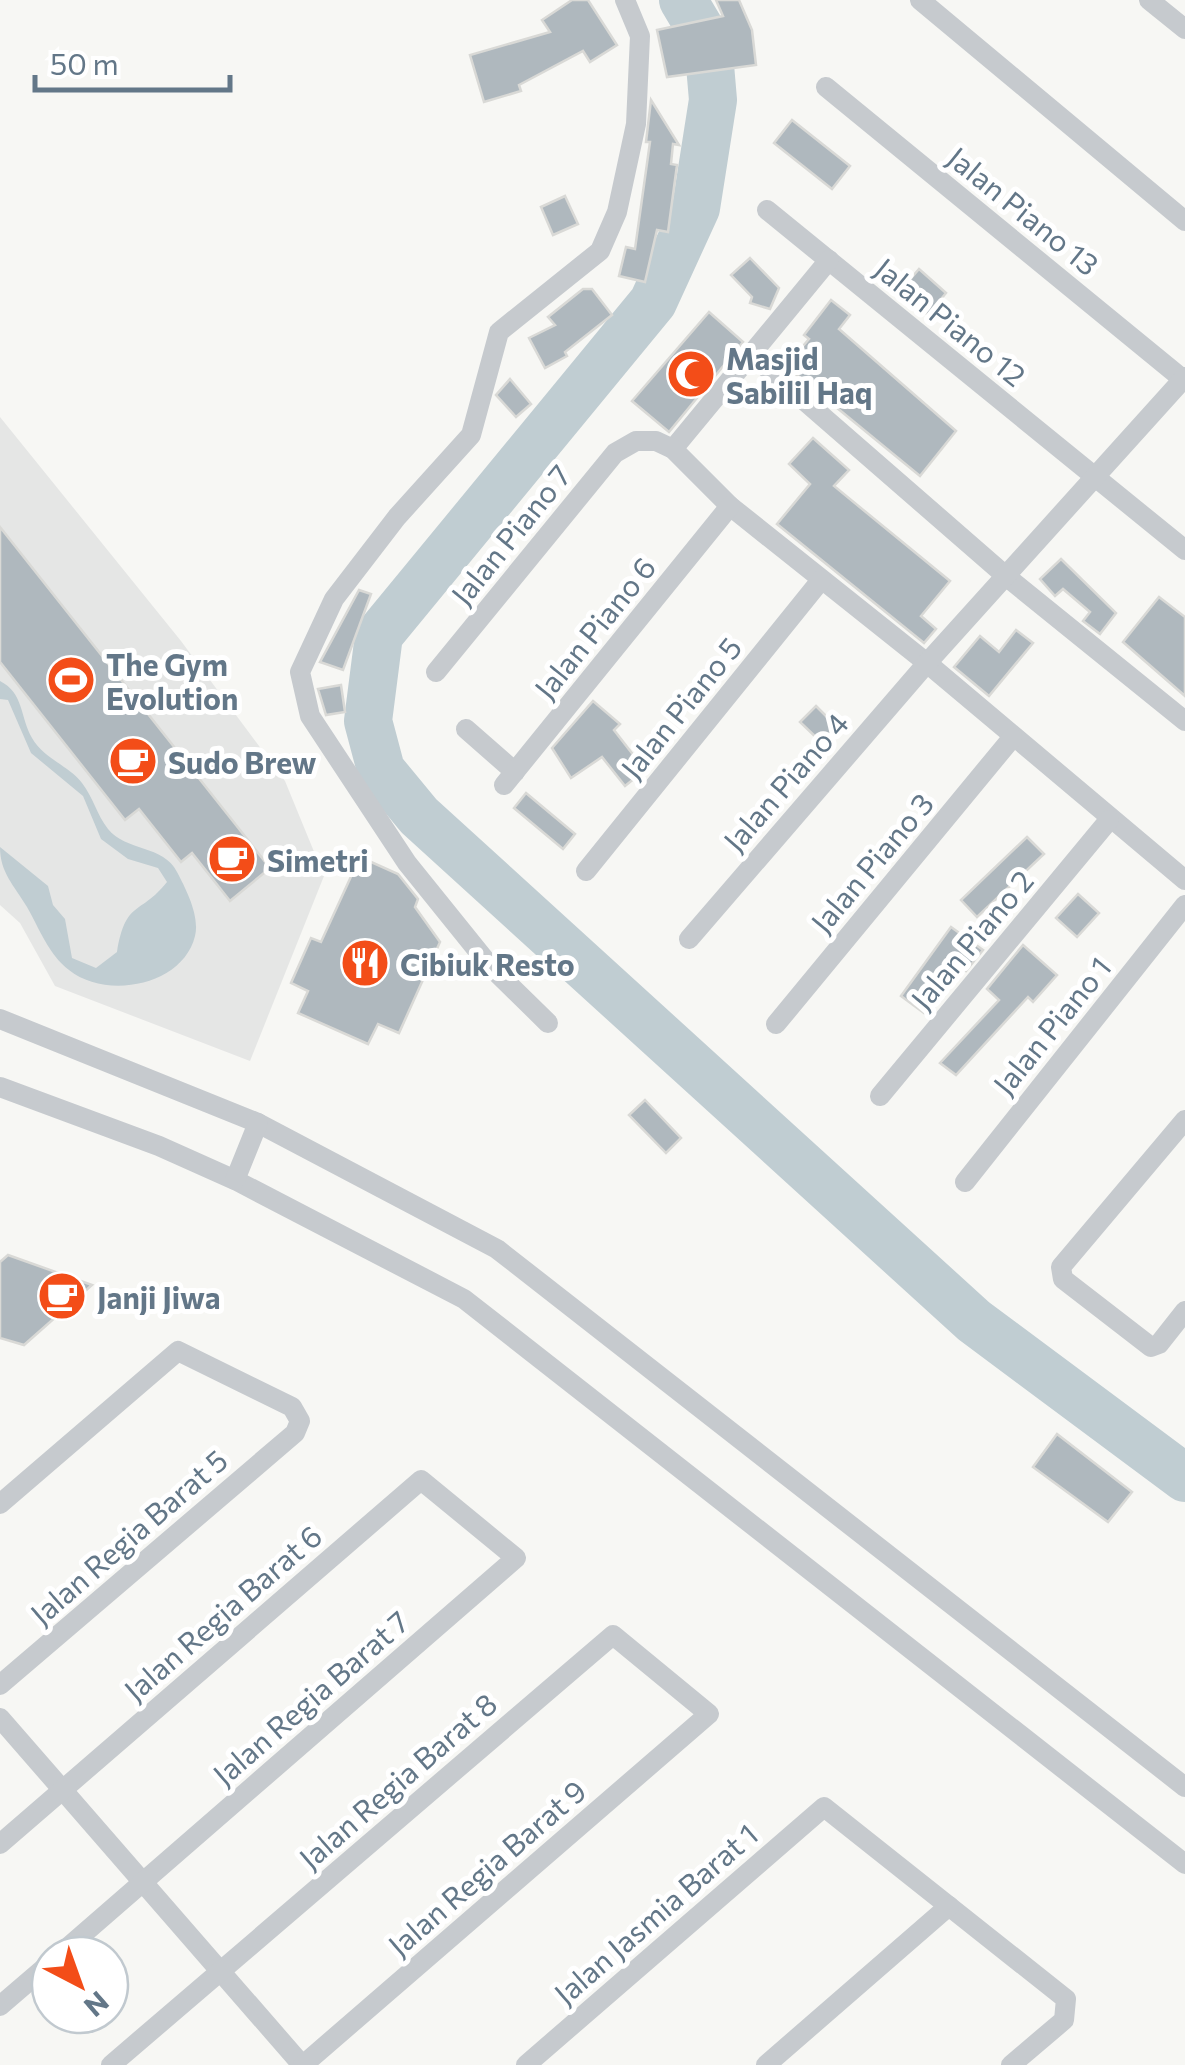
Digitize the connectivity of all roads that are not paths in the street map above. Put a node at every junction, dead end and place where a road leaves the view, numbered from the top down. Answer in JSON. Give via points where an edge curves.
{"nodes":[{"id":1,"x":625,"y":0,"type":"edge"},
{"id":2,"x":920,"y":0,"type":"edge"},
{"id":3,"x":1149,"y":0,"type":"edge"},
{"id":4,"x":1185,"y":28,"type":"edge"},
{"id":5,"x":826,"y":86,"type":"dead end"},
{"id":6,"x":768,"y":210,"type":"dead end"},
{"id":7,"x":1185,"y":221,"type":"edge"},
{"id":8,"x":829,"y":260,"type":"junction"},
{"id":9,"x":752,"y":356,"type":"junction"},
{"id":10,"x":1184,"y":379,"type":"edge"},
{"id":11,"x":673,"y":450,"type":"junction"},
{"id":12,"x":1096,"y":478,"type":"junction"},
{"id":13,"x":730,"y":506,"type":"junction"},
{"id":14,"x":1185,"y":550,"type":"edge"},
{"id":15,"x":1006,"y":577,"type":"junction"},
{"id":16,"x":821,"y":580,"type":"junction"},
{"id":17,"x":927,"y":663,"type":"junction"},
{"id":18,"x":436,"y":672,"type":"dead end"},
{"id":19,"x":1185,"y":721,"type":"edge"},
{"id":20,"x":466,"y":728,"type":"dead end"},
{"id":21,"x":1012,"y":738,"type":"junction"},
{"id":22,"x":1109,"y":820,"type":"junction"},
{"id":23,"x":586,"y":871,"type":"dead end"},
{"id":24,"x":1185,"y":880,"type":"edge"},
{"id":25,"x":1185,"y":905,"type":"edge"},
{"id":26,"x":688,"y":938,"type":"dead end"},
{"id":27,"x":0,"y":1020,"type":"edge"},
{"id":28,"x":548,"y":1023,"type":"dead end"},
{"id":29,"x":776,"y":1024,"type":"dead end"},
{"id":30,"x":0,"y":1087,"type":"edge"},
{"id":31,"x":880,"y":1096,"type":"dead end"},
{"id":32,"x":1185,"y":1120,"type":"edge"},
{"id":33,"x":258,"y":1123,"type":"junction"},
{"id":34,"x":235,"y":1180,"type":"junction"},
{"id":35,"x":964,"y":1182,"type":"dead end"},
{"id":36,"x":1182,"y":1315,"type":"edge"},
{"id":37,"x":1185,"y":1344,"type":"edge"},
{"id":38,"x":421,"y":1480,"type":"joint"},
{"id":39,"x":0,"y":1504,"type":"edge"},
{"id":40,"x":613,"y":1635,"type":"joint"},
{"id":41,"x":0,"y":1685,"type":"edge"},
{"id":42,"x":0,"y":1718,"type":"edge"},
{"id":43,"x":1185,"y":1786,"type":"edge"},
{"id":44,"x":62,"y":1790,"type":"junction"},
{"id":45,"x":0,"y":1844,"type":"edge"},
{"id":46,"x":1185,"y":1864,"type":"edge"},
{"id":47,"x":143,"y":1882,"type":"junction"},
{"id":48,"x":949,"y":1906,"type":"junction"},
{"id":49,"x":82,"y":1935,"type":"edge"},
{"id":50,"x":220,"y":1971,"type":"junction"},
{"id":51,"x":30,"y":1980,"type":"edge"},
{"id":52,"x":0,"y":2006,"type":"edge"},
{"id":53,"x":111,"y":2065,"type":"edge"},
{"id":54,"x":303,"y":2065,"type":"edge"},
{"id":55,"x":526,"y":2065,"type":"edge"},
{"id":56,"x":766,"y":2065,"type":"edge"},
{"id":57,"x":1011,"y":2065,"type":"edge"}],
"edges":[{"from":1,"to":28,"type":"street","via":[[640,36],[636,124],[617,212],[600,251],[500,332],[471,435],[334,599],[300,672],[310,716],[406,862],[490,966]]},
{"from":2,"to":7,"type":"street"},
{"from":3,"to":4,"type":"street"},
{"from":5,"to":10,"type":"street","name":"Jalan Piano 13"},
{"from":6,"to":8,"type":"street","name":"Jalan Piano 12"},
{"from":8,"to":9,"type":"street"},
{"from":8,"to":12,"type":"street","name":"Jalan Piano 12"},
{"from":9,"to":11,"type":"street"},
{"from":9,"to":15,"type":"street"},
{"from":10,"to":12,"type":"street","name":"Jalan Piano 4"},
{"from":11,"to":13,"type":"street"},
{"from":11,"to":18,"type":"street","name":"Jalan Piano 7","via":[[636,441],[615,453]]},
{"from":12,"to":14,"type":"street","name":"Jalan Piano 12"},
{"from":12,"to":15,"type":"street","name":"Jalan Piano 4"},
{"from":13,"to":16,"type":"street"},
{"from":13,"to":20,"type":"street","name":"Jalan Piano 6","via":[[509,779]]},
{"from":15,"to":17,"type":"street","name":"Jalan Piano 4"},
{"from":15,"to":19,"type":"street"},
{"from":16,"to":17,"type":"street"},
{"from":16,"to":23,"type":"street","name":"Jalan Piano 5"},
{"from":17,"to":21,"type":"street"},
{"from":17,"to":26,"type":"street","name":"Jalan Piano 4"},
{"from":21,"to":22,"type":"street"},
{"from":21,"to":29,"type":"street","name":"Jalan Piano 3"},
{"from":22,"to":24,"type":"street"},
{"from":22,"to":31,"type":"street","name":"Jalan Piano 2"},
{"from":25,"to":35,"type":"street","name":"Jalan Piano 1"},
{"from":27,"to":33,"type":"street"},
{"from":30,"to":34,"type":"street"},
{"from":32,"to":36,"type":"street","via":[[1061,1266],[1061,1274],[1151,1347]]},
{"from":33,"to":34,"type":"street"},
{"from":33,"to":43,"type":"street","via":[[497,1248]]},
{"from":34,"to":46,"type":"street","via":[[464,1299]]},
{"from":36,"to":37,"type":"street","via":[[1179,1335]]},
{"from":38,"to":44,"type":"street","name":"Jalan Regia Barat 6"},
{"from":38,"to":47,"type":"street","name":"Jalan Regia Barat 7","via":[[516,1558]]},
{"from":39,"to":41,"type":"street","name":"Jalan Regia Barat 5","via":[[178,1351],[292,1407],[300,1421],[295,1433]]},
{"from":40,"to":50,"type":"street","name":"Jalan Regia Barat 8"},
{"from":40,"to":54,"type":"street","name":"Jalan Regia Barat 9","via":[[709,1714]]},
{"from":42,"to":44,"type":"street"},
{"from":44,"to":45,"type":"street","name":"Jalan Regia Barat 6"},
{"from":44,"to":47,"type":"street"},
{"from":47,"to":49,"type":"street","name":"Jalan Regia Barat 7"},
{"from":47,"to":50,"type":"street"},
{"from":48,"to":55,"type":"street","name":"Jalan Jasmia Barat 1","via":[[824,1807]]},
{"from":48,"to":56,"type":"street"},
{"from":48,"to":57,"type":"street","via":[[1066,1999],[1064,2020]]},
{"from":50,"to":53,"type":"street","name":"Jalan Regia Barat 8"},
{"from":50,"to":54,"type":"street"},
{"from":51,"to":52,"type":"street"}]}
